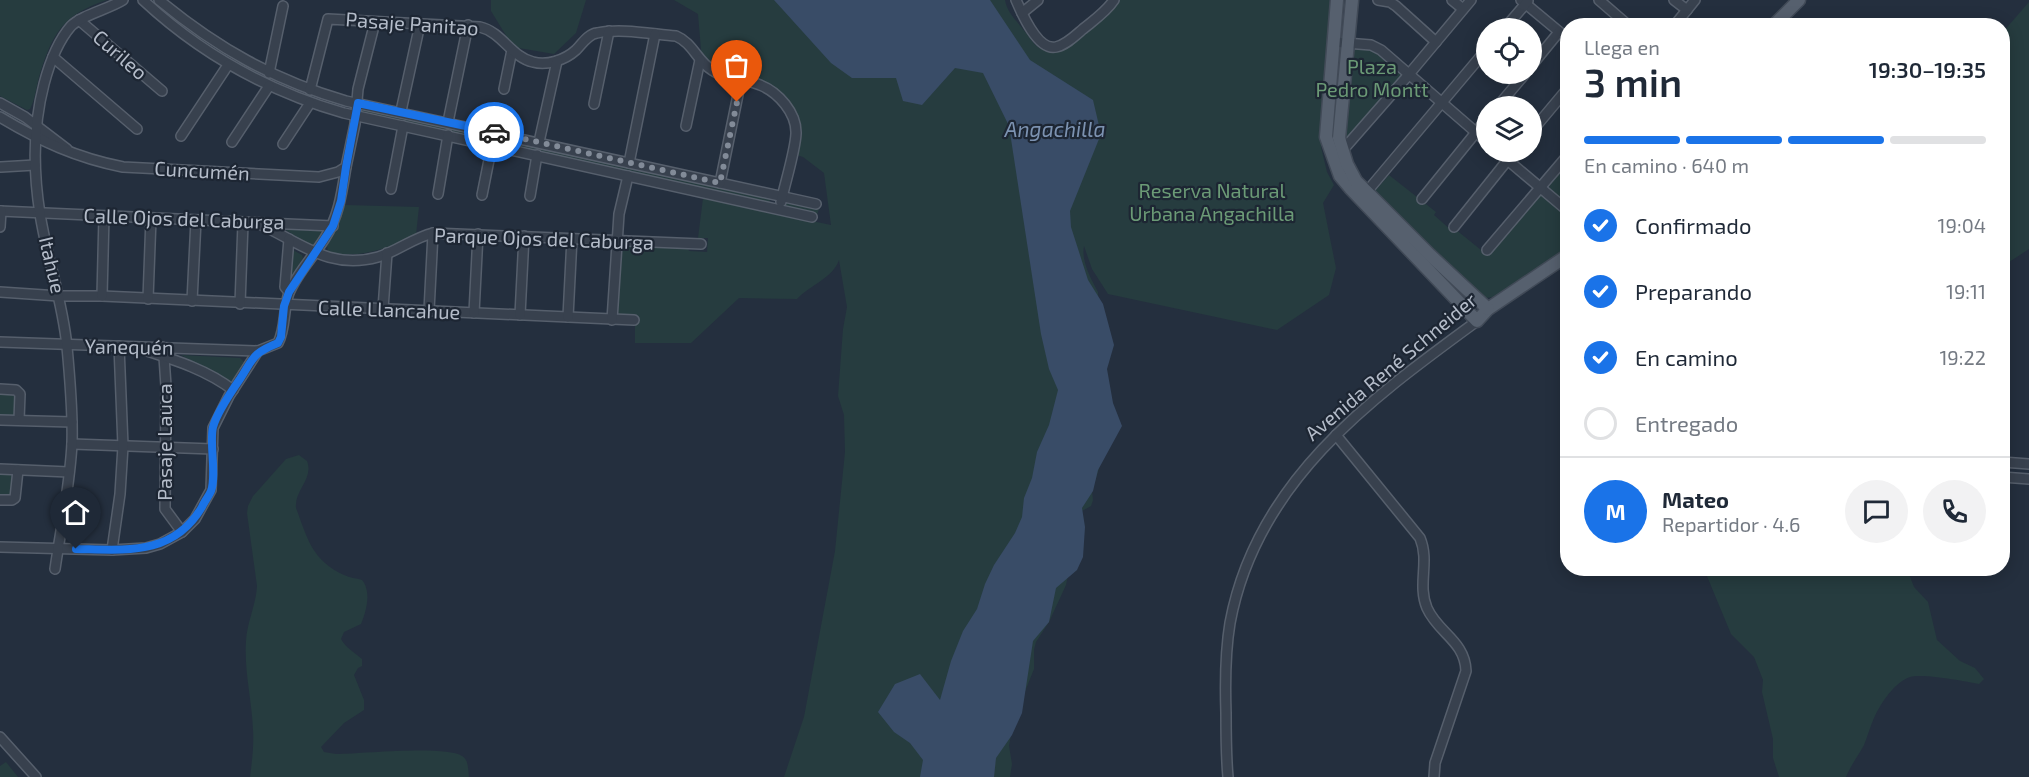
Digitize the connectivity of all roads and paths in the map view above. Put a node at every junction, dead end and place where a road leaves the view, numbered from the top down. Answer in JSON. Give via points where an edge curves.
{"nodes":[{"id":1,"x":123,"y":0,"type":"edge"},
{"id":2,"x":143,"y":0,"type":"edge"},
{"id":3,"x":159,"y":0,"type":"edge"},
{"id":4,"x":1016,"y":0,"type":"edge"},
{"id":5,"x":1038,"y":0,"type":"edge"},
{"id":6,"x":1114,"y":0,"type":"edge"},
{"id":7,"x":1337,"y":0,"type":"edge"},
{"id":8,"x":1352,"y":0,"type":"edge"},
{"id":9,"x":1378,"y":0,"type":"edge"},
{"id":10,"x":1452,"y":0,"type":"edge"},
{"id":11,"x":1471,"y":0,"type":"edge"},
{"id":12,"x":1599,"y":0,"type":"edge"},
{"id":13,"x":1674,"y":0,"type":"edge"},
{"id":14,"x":1695,"y":0,"type":"edge"},
{"id":15,"x":1799,"y":0,"type":"edge"},
{"id":16,"x":1525,"y":1,"type":"edge"},
{"id":17,"x":284,"y":6,"type":"dead end"},
{"id":18,"x":1463,"y":9,"type":"junction"},
{"id":19,"x":1687,"y":10,"type":"junction"},
{"id":20,"x":1022,"y":13,"type":"junction"},
{"id":21,"x":1512,"y":18,"type":"edge"},
{"id":22,"x":1620,"y":18,"type":"edge"},
{"id":23,"x":1680,"y":18,"type":"edge"},
{"id":24,"x":1781,"y":18,"type":"edge"},
{"id":25,"x":79,"y":20,"type":"junction"},
{"id":26,"x":375,"y":22,"type":"junction"},
{"id":27,"x":420,"y":24,"type":"junction"},
{"id":28,"x":468,"y":25,"type":"junction"},
{"id":29,"x":609,"y":31,"type":"junction"},
{"id":30,"x":1559,"y":32,"type":"joint"},
{"id":31,"x":655,"y":34,"type":"junction"},
{"id":32,"x":1333,"y":42,"type":"junction"},
{"id":33,"x":1436,"y":42,"type":"junction"},
{"id":34,"x":1348,"y":43,"type":"junction"},
{"id":35,"x":512,"y":50,"type":"junction"},
{"id":36,"x":1542,"y":53,"type":"edge"},
{"id":37,"x":53,"y":57,"type":"junction"},
{"id":38,"x":700,"y":60,"type":"junction"},
{"id":39,"x":557,"y":61,"type":"junction"},
{"id":40,"x":1476,"y":62,"type":"edge"},
{"id":41,"x":228,"y":65,"type":"junction"},
{"id":42,"x":269,"y":73,"type":"junction"},
{"id":43,"x":1409,"y":75,"type":"junction"},
{"id":44,"x":741,"y":80,"type":"junction"},
{"id":45,"x":1517,"y":84,"type":"edge"},
{"id":46,"x":269,"y":86,"type":"junction"},
{"id":47,"x":504,"y":89,"type":"dead end"},
{"id":48,"x":162,"y":90,"type":"dead end"},
{"id":49,"x":310,"y":90,"type":"junction"},
{"id":50,"x":1506,"y":96,"type":"edge"},
{"id":51,"x":1560,"y":98,"type":"edge"},
{"id":52,"x":0,"y":103,"type":"edge"},
{"id":53,"x":310,"y":103,"type":"junction"},
{"id":54,"x":358,"y":103,"type":"junction"},
{"id":55,"x":1442,"y":104,"type":"junction"},
{"id":56,"x":594,"y":105,"type":"dead end"},
{"id":57,"x":401,"y":111,"type":"junction"},
{"id":58,"x":356,"y":115,"type":"junction"},
{"id":59,"x":0,"y":117,"type":"edge"},
{"id":60,"x":1542,"y":119,"type":"edge"},
{"id":61,"x":447,"y":122,"type":"junction"},
{"id":62,"x":36,"y":124,"type":"junction"},
{"id":63,"x":403,"y":126,"type":"junction"},
{"id":64,"x":686,"y":126,"type":"dead end"},
{"id":65,"x":137,"y":129,"type":"dead end"},
{"id":66,"x":1476,"y":133,"type":"joint"},
{"id":67,"x":448,"y":135,"type":"junction"},
{"id":68,"x":181,"y":136,"type":"dead end"},
{"id":69,"x":34,"y":137,"type":"junction"},
{"id":70,"x":232,"y":142,"type":"dead end"},
{"id":71,"x":539,"y":142,"type":"junction"},
{"id":72,"x":283,"y":144,"type":"dead end"},
{"id":73,"x":492,"y":145,"type":"junction"},
{"id":74,"x":69,"y":151,"type":"junction"},
{"id":75,"x":1342,"y":151,"type":"junction"},
{"id":76,"x":537,"y":155,"type":"junction"},
{"id":77,"x":1505,"y":162,"type":"edge"},
{"id":78,"x":1517,"y":162,"type":"edge"},
{"id":79,"x":629,"y":163,"type":"junction"},
{"id":80,"x":35,"y":165,"type":"junction"},
{"id":81,"x":1560,"y":165,"type":"edge"},
{"id":82,"x":1,"y":167,"type":"edge"},
{"id":83,"x":342,"y":169,"type":"junction"},
{"id":84,"x":628,"y":176,"type":"junction"},
{"id":85,"x":720,"y":183,"type":"junction"},
{"id":86,"x":1541,"y":188,"type":"junction"},
{"id":87,"x":391,"y":189,"type":"dead end"},
{"id":88,"x":438,"y":194,"type":"dead end"},
{"id":89,"x":482,"y":195,"type":"dead end"},
{"id":90,"x":1363,"y":195,"type":"junction"},
{"id":91,"x":530,"y":196,"type":"dead end"},
{"id":92,"x":782,"y":197,"type":"junction"},
{"id":93,"x":1422,"y":199,"type":"dead end"},
{"id":94,"x":1560,"y":203,"type":"edge"},
{"id":95,"x":816,"y":204,"type":"dead end"},
{"id":96,"x":779,"y":210,"type":"junction"},
{"id":97,"x":0,"y":211,"type":"edge"},
{"id":98,"x":40,"y":214,"type":"junction"},
{"id":99,"x":104,"y":216,"type":"junction"},
{"id":100,"x":813,"y":217,"type":"dead end"},
{"id":101,"x":151,"y":218,"type":"junction"},
{"id":102,"x":196,"y":220,"type":"junction"},
{"id":103,"x":243,"y":223,"type":"junction"},
{"id":104,"x":257,"y":223,"type":"junction"},
{"id":105,"x":333,"y":226,"type":"junction"},
{"id":106,"x":1454,"y":226,"type":"dead end"},
{"id":107,"x":0,"y":227,"type":"edge"},
{"id":108,"x":433,"y":233,"type":"junction"},
{"id":109,"x":478,"y":234,"type":"junction"},
{"id":110,"x":524,"y":236,"type":"junction"},
{"id":111,"x":572,"y":238,"type":"junction"},
{"id":112,"x":618,"y":239,"type":"junction"},
{"id":113,"x":288,"y":240,"type":"junction"},
{"id":114,"x":701,"y":244,"type":"dead end"},
{"id":115,"x":1487,"y":250,"type":"dead end"},
{"id":116,"x":314,"y":253,"type":"junction"},
{"id":117,"x":387,"y":253,"type":"junction"},
{"id":118,"x":1560,"y":260,"type":"edge"},
{"id":119,"x":0,"y":292,"type":"edge"},
{"id":120,"x":289,"y":292,"type":"junction"},
{"id":121,"x":59,"y":296,"type":"junction"},
{"id":122,"x":102,"y":297,"type":"junction"},
{"id":123,"x":148,"y":299,"type":"junction"},
{"id":124,"x":192,"y":301,"type":"junction"},
{"id":125,"x":240,"y":304,"type":"junction"},
{"id":126,"x":284,"y":306,"type":"junction"},
{"id":127,"x":382,"y":309,"type":"junction"},
{"id":128,"x":1488,"y":309,"type":"junction"},
{"id":129,"x":429,"y":311,"type":"junction"},
{"id":130,"x":474,"y":313,"type":"junction"},
{"id":131,"x":520,"y":315,"type":"junction"},
{"id":132,"x":568,"y":317,"type":"junction"},
{"id":133,"x":612,"y":320,"type":"junction"},
{"id":134,"x":634,"y":320,"type":"dead end"},
{"id":135,"x":1477,"y":321,"type":"junction"},
{"id":136,"x":0,"y":342,"type":"edge"},
{"id":137,"x":67,"y":346,"type":"junction"},
{"id":138,"x":119,"y":346,"type":"junction"},
{"id":139,"x":258,"y":351,"type":"junction"},
{"id":140,"x":163,"y":352,"type":"junction"},
{"id":141,"x":0,"y":389,"type":"edge"},
{"id":142,"x":233,"y":390,"type":"junction"},
{"id":143,"x":0,"y":420,"type":"edge"},
{"id":144,"x":19,"y":420,"type":"junction"},
{"id":145,"x":72,"y":422,"type":"junction"},
{"id":146,"x":1336,"y":435,"type":"junction"},
{"id":147,"x":72,"y":444,"type":"junction"},
{"id":148,"x":123,"y":446,"type":"junction"},
{"id":149,"x":166,"y":447,"type":"junction"},
{"id":150,"x":213,"y":448,"type":"junction"},
{"id":151,"x":2010,"y":463,"type":"edge"},
{"id":152,"x":2029,"y":464,"type":"edge"},
{"id":153,"x":0,"y":469,"type":"edge"},
{"id":154,"x":18,"y":470,"type":"junction"},
{"id":155,"x":69,"y":472,"type":"junction"},
{"id":156,"x":2010,"y":478,"type":"edge"},
{"id":157,"x":2029,"y":479,"type":"edge"},
{"id":158,"x":0,"y":500,"type":"edge"},
{"id":159,"x":182,"y":532,"type":"junction"},
{"id":160,"x":0,"y":547,"type":"edge"},
{"id":161,"x":58,"y":549,"type":"junction"},
{"id":162,"x":112,"y":550,"type":"junction"},
{"id":163,"x":55,"y":569,"type":"dead end"},
{"id":164,"x":0,"y":737,"type":"edge"},
{"id":165,"x":36,"y":777,"type":"edge"},
{"id":166,"x":1228,"y":777,"type":"edge"},
{"id":167,"x":1434,"y":777,"type":"edge"}],
"edges":[{"from":1,"to":25,"type":"street","name":"Itahue"},
{"from":2,"to":41,"type":"street"},
{"from":3,"to":42,"type":"street","via":[[192,27]]},
{"from":4,"to":20,"type":"street"},
{"from":5,"to":20,"type":"street"},
{"from":6,"to":20,"type":"street","via":[[1057,47],[1042,44]]},
{"from":7,"to":32,"type":"main road"},
{"from":8,"to":34,"type":"main road"},
{"from":9,"to":33,"type":"street","via":[[1396,6]]},
{"from":10,"to":18,"type":"street"},
{"from":11,"to":18,"type":"street"},
{"from":12,"to":22,"type":"street"},
{"from":13,"to":19,"type":"street"},
{"from":14,"to":19,"type":"street"},
{"from":15,"to":24,"type":"main road"},
{"from":16,"to":21,"type":"street"},
{"from":16,"to":30,"type":"street"},
{"from":17,"to":42,"type":"street"},
{"from":18,"to":33,"type":"street"},
{"from":19,"to":23,"type":"street"},
{"from":25,"to":37,"type":"street","name":"Itahue"},
{"from":25,"to":48,"type":"street","name":"Curileo"},
{"from":26,"to":27,"type":"street","name":"Pasaje Panitao"},
{"from":26,"to":49,"type":"street","name":"Pasaje Panitao","via":[[328,18]]},
{"from":26,"to":54,"type":"street"},
{"from":27,"to":28,"type":"street","name":"Pasaje Panitao"},
{"from":27,"to":57,"type":"street"},
{"from":28,"to":35,"type":"street","name":"Pasaje Panitao","via":[[487,28]]},
{"from":28,"to":61,"type":"street"},
{"from":29,"to":31,"type":"street"},
{"from":29,"to":39,"type":"street","via":[[593,33],[573,53]]},
{"from":29,"to":56,"type":"street"},
{"from":30,"to":36,"type":"street"},
{"from":31,"to":38,"type":"street","via":[[685,40]]},
{"from":31,"to":79,"type":"street"},
{"from":32,"to":34,"type":"street"},
{"from":32,"to":90,"type":"main road","via":[[1326,137],[1340,176]]},
{"from":33,"to":43,"type":"street"},
{"from":34,"to":43,"type":"street","via":[[1381,50]]},
{"from":34,"to":75,"type":"main road"},
{"from":35,"to":39,"type":"street","name":"Pasaje Panitao","via":[[533,62]]},
{"from":35,"to":47,"type":"street"},
{"from":37,"to":62,"type":"street","name":"Itahue"},
{"from":37,"to":65,"type":"street"},
{"from":38,"to":44,"type":"street","via":[[712,71]]},
{"from":38,"to":64,"type":"street"},
{"from":39,"to":71,"type":"street"},
{"from":40,"to":55,"type":"street"},
{"from":41,"to":46,"type":"street"},
{"from":41,"to":68,"type":"street"},
{"from":42,"to":49,"type":"street"},
{"from":43,"to":55,"type":"street"},
{"from":43,"to":75,"type":"street"},
{"from":44,"to":85,"type":"street"},
{"from":44,"to":92,"type":"street","via":[[757,83],[779,97],[793,118],[796,134]]},
{"from":45,"to":50,"type":"street"},
{"from":46,"to":53,"type":"street"},
{"from":46,"to":70,"type":"street"},
{"from":49,"to":54,"type":"street"},
{"from":51,"to":60,"type":"street"},
{"from":52,"to":62,"type":"street","name":"Cuncumén"},
{"from":53,"to":58,"type":"street"},
{"from":53,"to":72,"type":"street"},
{"from":54,"to":57,"type":"street"},
{"from":54,"to":58,"type":"street"},
{"from":55,"to":66,"type":"street"},
{"from":55,"to":90,"type":"street"},
{"from":57,"to":61,"type":"street"},
{"from":58,"to":63,"type":"street"},
{"from":58,"to":83,"type":"street"},
{"from":59,"to":69,"type":"street","name":"Cuncumén"},
{"from":61,"to":71,"type":"street"},
{"from":62,"to":69,"type":"street","name":"Itahue"},
{"from":62,"to":74,"type":"street","name":"Cuncumén"},
{"from":63,"to":67,"type":"street"},
{"from":63,"to":87,"type":"street"},
{"from":66,"to":93,"type":"street"},
{"from":67,"to":73,"type":"street"},
{"from":67,"to":88,"type":"street"},
{"from":69,"to":74,"type":"street","name":"Cuncumén"},
{"from":69,"to":80,"type":"street","name":"Itahue"},
{"from":71,"to":79,"type":"street"},
{"from":73,"to":76,"type":"street"},
{"from":73,"to":89,"type":"street"},
{"from":74,"to":83,"type":"street","name":"Cuncumén","via":[[123,167],[320,177]]},
{"from":75,"to":90,"type":"main road"},
{"from":76,"to":84,"type":"street"},
{"from":76,"to":91,"type":"street"},
{"from":77,"to":106,"type":"street"},
{"from":78,"to":86,"type":"street"},
{"from":79,"to":85,"type":"street"},
{"from":80,"to":82,"type":"street"},
{"from":80,"to":98,"type":"street","name":"Itahue"},
{"from":81,"to":86,"type":"street"},
{"from":83,"to":105,"type":"street","via":[[341,201]]},
{"from":84,"to":96,"type":"street"},
{"from":84,"to":112,"type":"street"},
{"from":85,"to":92,"type":"street"},
{"from":86,"to":94,"type":"street"},
{"from":86,"to":115,"type":"street"},
{"from":90,"to":128,"type":"main road"},
{"from":90,"to":135,"type":"main road"},
{"from":92,"to":95,"type":"street"},
{"from":92,"to":96,"type":"street"},
{"from":96,"to":100,"type":"street"},
{"from":97,"to":98,"type":"street","name":"Calle Ojos del Caburga"},
{"from":97,"to":107,"type":"street"},
{"from":98,"to":99,"type":"street","name":"Calle Ojos del Caburga"},
{"from":98,"to":121,"type":"street","name":"Itahue"},
{"from":99,"to":101,"type":"street","name":"Calle Ojos del Caburga"},
{"from":99,"to":122,"type":"street"},
{"from":101,"to":102,"type":"street","name":"Calle Ojos del Caburga"},
{"from":101,"to":123,"type":"street"},
{"from":102,"to":103,"type":"street","name":"Calle Ojos del Caburga"},
{"from":102,"to":124,"type":"street"},
{"from":103,"to":104,"type":"street","name":"Calle Ojos del Caburga"},
{"from":103,"to":125,"type":"street"},
{"from":104,"to":105,"type":"street","name":"Calle Ojos del Caburga"},
{"from":104,"to":113,"type":"street","name":"Parque Ojos del Caburga"},
{"from":105,"to":116,"type":"street"},
{"from":108,"to":109,"type":"street","name":"Parque Ojos del Caburga"},
{"from":108,"to":117,"type":"street","name":"Parque Ojos del Caburga"},
{"from":108,"to":129,"type":"street"},
{"from":109,"to":110,"type":"street","name":"Parque Ojos del Caburga"},
{"from":109,"to":130,"type":"street"},
{"from":110,"to":111,"type":"street","name":"Parque Ojos del Caburga"},
{"from":110,"to":131,"type":"street"},
{"from":111,"to":112,"type":"street","name":"Parque Ojos del Caburga"},
{"from":111,"to":132,"type":"street"},
{"from":112,"to":114,"type":"street","name":"Parque Ojos del Caburga"},
{"from":112,"to":133,"type":"street"},
{"from":113,"to":116,"type":"street","name":"Parque Ojos del Caburga"},
{"from":113,"to":120,"type":"street","via":[[285,286]]},
{"from":116,"to":117,"type":"street","name":"Parque Ojos del Caburga","via":[[343,260]]},
{"from":116,"to":120,"type":"street"},
{"from":117,"to":127,"type":"street"},
{"from":118,"to":128,"type":"main road","name":"Avenida René Schneider"},
{"from":119,"to":121,"type":"street","name":"Calle Llancahue"},
{"from":120,"to":126,"type":"street"},
{"from":121,"to":122,"type":"street","name":"Calle Llancahue"},
{"from":121,"to":137,"type":"street","name":"Itahue"},
{"from":122,"to":123,"type":"street","name":"Calle Llancahue"},
{"from":123,"to":124,"type":"street","name":"Calle Llancahue"},
{"from":124,"to":125,"type":"street","name":"Calle Llancahue"},
{"from":125,"to":126,"type":"street","name":"Calle Llancahue"},
{"from":126,"to":127,"type":"street","name":"Calle Llancahue"},
{"from":126,"to":139,"type":"street","via":[[278,343]]},
{"from":127,"to":129,"type":"street","name":"Calle Llancahue"},
{"from":128,"to":135,"type":"main road","name":"Avenida René Schneider"},
{"from":129,"to":130,"type":"street","name":"Calle Llancahue"},
{"from":130,"to":131,"type":"street","name":"Calle Llancahue"},
{"from":131,"to":132,"type":"street","name":"Calle Llancahue"},
{"from":132,"to":133,"type":"street","name":"Calle Llancahue"},
{"from":133,"to":134,"type":"street","name":"Calle Llancahue"},
{"from":135,"to":146,"type":"street","name":"Avenida René Schneider"},
{"from":136,"to":137,"type":"street","name":"Yanequén"},
{"from":137,"to":138,"type":"street","name":"Yanequén"},
{"from":137,"to":145,"type":"street","name":"Itahue"},
{"from":138,"to":140,"type":"street","name":"Yanequén"},
{"from":138,"to":148,"type":"street"},
{"from":139,"to":140,"type":"street","name":"Yanequén"},
{"from":139,"to":142,"type":"street"},
{"from":140,"to":142,"type":"street"},
{"from":140,"to":149,"type":"street","name":"Pasaje Lauca"},
{"from":141,"to":144,"type":"street","via":[[20,394]]},
{"from":142,"to":150,"type":"street","via":[[213,428]]},
{"from":143,"to":144,"type":"street"},
{"from":144,"to":145,"type":"street"},
{"from":145,"to":147,"type":"street","name":"Itahue"},
{"from":146,"to":166,"type":"street","name":"Avenida René Schneider","via":[[1283,495],[1263,529],[1240,584],[1230,622],[1226,662]]},
{"from":146,"to":167,"type":"street","via":[[1420,538],[1425,558],[1425,601],[1430,614],[1461,650],[1466,662]]},
{"from":147,"to":148,"type":"street"},
{"from":147,"to":155,"type":"street","name":"Itahue"},
{"from":148,"to":149,"type":"street"},
{"from":148,"to":162,"type":"street"},
{"from":149,"to":150,"type":"street"},
{"from":149,"to":159,"type":"street","name":"Pasaje Lauca","via":[[165,509]]},
{"from":150,"to":159,"type":"street","via":[[212,490],[195,519]]},
{"from":151,"to":152,"type":"street"},
{"from":153,"to":154,"type":"street"},
{"from":154,"to":155,"type":"street"},
{"from":154,"to":158,"type":"street","via":[[15,498]]},
{"from":155,"to":161,"type":"street","name":"Itahue"},
{"from":156,"to":157,"type":"street"},
{"from":159,"to":162,"type":"street","via":[[146,548]]},
{"from":160,"to":161,"type":"street"},
{"from":161,"to":162,"type":"street"},
{"from":161,"to":163,"type":"street","name":"Itahue"},
{"from":164,"to":165,"type":"street"}]}
